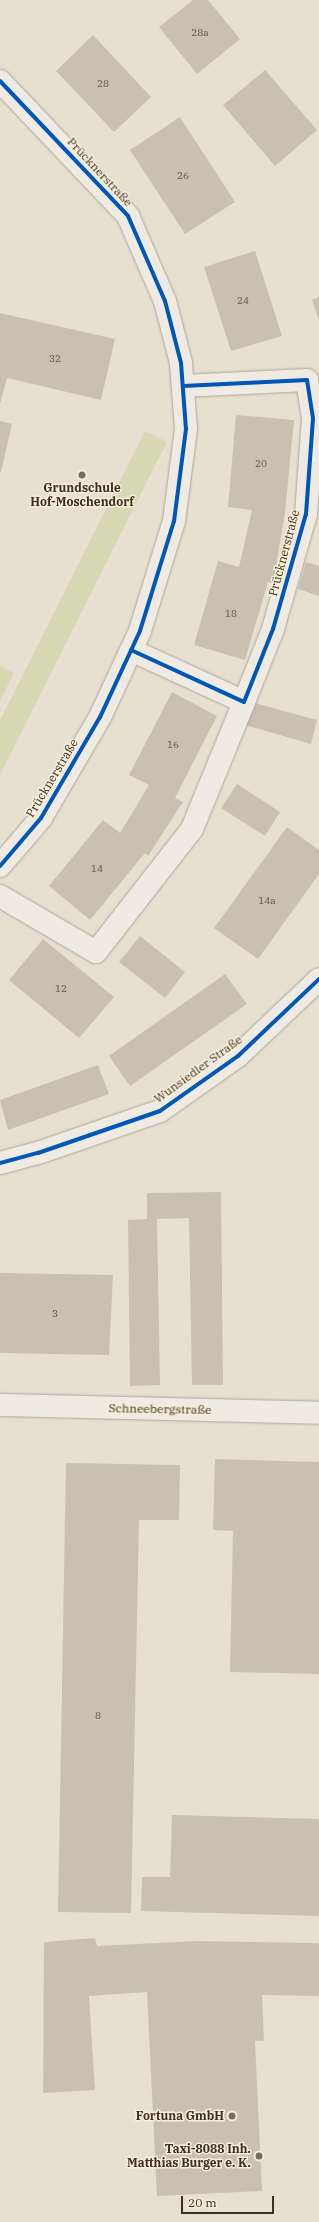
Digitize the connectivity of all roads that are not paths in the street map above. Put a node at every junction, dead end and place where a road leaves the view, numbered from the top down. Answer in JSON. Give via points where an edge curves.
{"nodes":[{"id":1,"x":0,"y":81,"type":"edge"},
{"id":2,"x":183,"y":386,"type":"junction"},
{"id":3,"x":131,"y":650,"type":"junction"},
{"id":4,"x":244,"y":702,"type":"junction"},
{"id":5,"x":0,"y":866,"type":"edge"},
{"id":6,"x":0,"y":896,"type":"edge"},
{"id":7,"x":319,"y":979,"type":"edge"},
{"id":8,"x":0,"y":1163,"type":"edge"},
{"id":9,"x":0,"y":1405,"type":"edge"},
{"id":10,"x":319,"y":1413,"type":"edge"}],
"edges":[{"from":1,"to":2,"type":"street","name":"Prücknerstraße","via":[[128,216],[165,301],[181,363]]},
{"from":2,"to":3,"type":"street","name":"Prücknerstraße","via":[[186,429],[174,521],[140,631]]},
{"from":2,"to":4,"type":"street","name":"Prücknerstraße","via":[[306,380],[313,418],[306,514],[273,629]]},
{"from":3,"to":4,"type":"street"},
{"from":3,"to":5,"type":"street","name":"Prücknerstraße","via":[[100,717],[41,818]]},
{"from":4,"to":6,"type":"street","name":"Prücknerstraße","via":[[192,829],[96,952]]},
{"from":7,"to":8,"type":"street","name":"Wunsiedler Straße","via":[[238,1056],[160,1110],[38,1153]]},
{"from":9,"to":10,"type":"street","name":"Schneebergstraße"}]}
